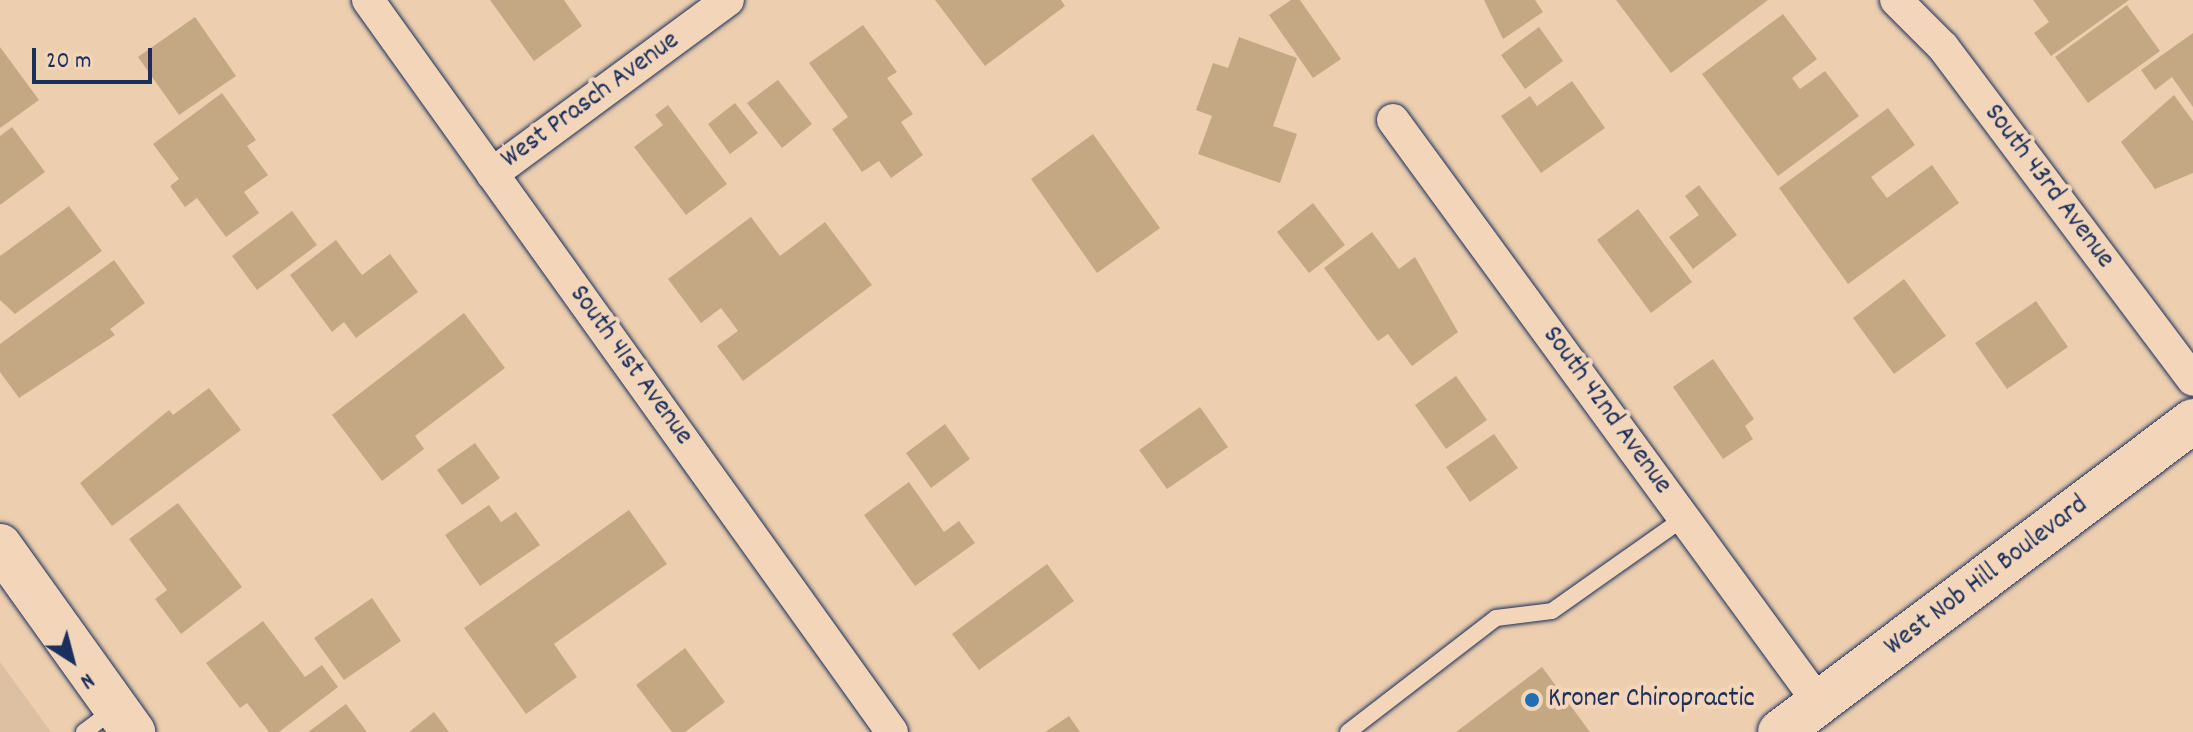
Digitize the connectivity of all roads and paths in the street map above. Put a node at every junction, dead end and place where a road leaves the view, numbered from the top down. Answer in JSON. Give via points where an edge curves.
{"nodes":[{"id":1,"x":368,"y":0,"type":"edge"},
{"id":2,"x":728,"y":0,"type":"edge"},
{"id":3,"x":1896,"y":0,"type":"edge"},
{"id":4,"x":1393,"y":120,"type":"dead end"},
{"id":5,"x":492,"y":174,"type":"junction"},
{"id":6,"x":2193,"y":380,"type":"edge"},
{"id":7,"x":2193,"y":421,"type":"edge"},
{"id":8,"x":1684,"y":518,"type":"junction"},
{"id":9,"x":2,"y":554,"type":"edge"},
{"id":10,"x":1819,"y":703,"type":"junction"},
{"id":11,"x":111,"y":724,"type":"edge"},
{"id":12,"x":892,"y":732,"type":"edge"},
{"id":13,"x":1348,"y":732,"type":"edge"},
{"id":14,"x":1780,"y":732,"type":"edge"}],
"edges":[{"from":1,"to":5,"type":"street","name":"South 41st Avenue"},
{"from":2,"to":5,"type":"street","name":"West Prasch Avenue"},
{"from":3,"to":6,"type":"street","name":"South 43rd Avenue","via":[[1943,47]]},
{"from":4,"to":8,"type":"street","name":"South 42nd Avenue"},
{"from":5,"to":12,"type":"street","name":"South 41st Avenue"},
{"from":7,"to":10,"type":"main road","name":"West Nob Hill Boulevard"},
{"from":8,"to":10,"type":"street","name":"South 42nd Avenue"},
{"from":8,"to":13,"type":"lane","via":[[1552,611],[1496,618]]},
{"from":9,"to":11,"type":"main road"},
{"from":10,"to":14,"type":"main road","name":"West Nob Hill Boulevard"}]}
